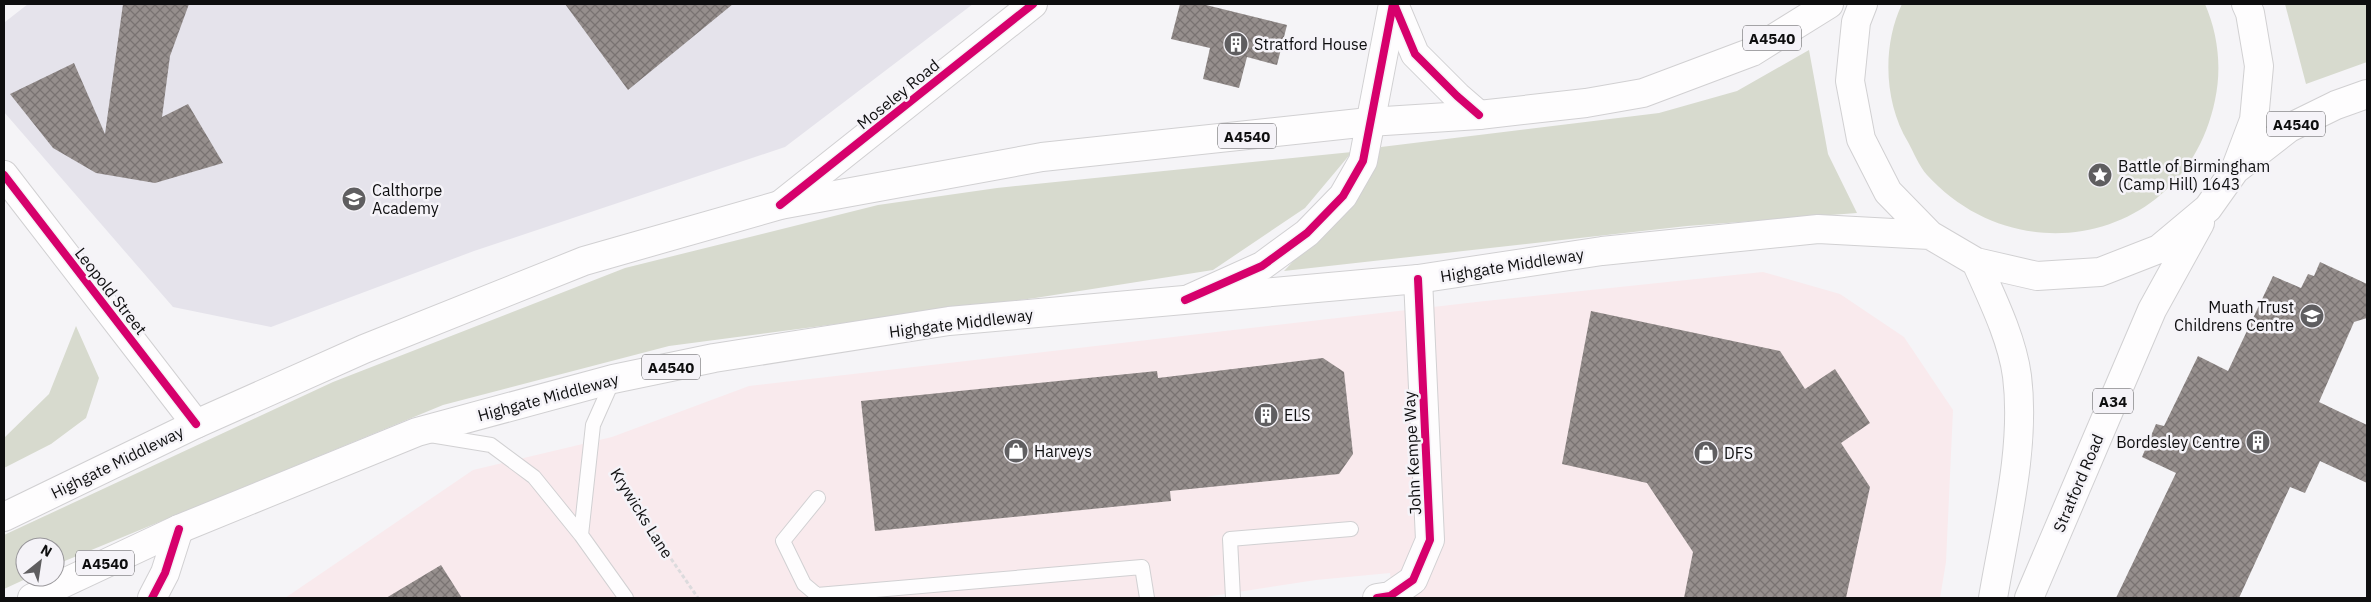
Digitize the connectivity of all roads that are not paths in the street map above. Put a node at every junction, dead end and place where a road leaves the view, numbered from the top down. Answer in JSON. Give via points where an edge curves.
{"nodes":[{"id":1,"x":1033,"y":4,"type":"edge"},
{"id":2,"x":1393,"y":4,"type":"edge"},
{"id":3,"x":1829,"y":4,"type":"edge"},
{"id":4,"x":1863,"y":4,"type":"edge"},
{"id":5,"x":2246,"y":4,"type":"edge"},
{"id":6,"x":2367,"y":94,"type":"edge"},
{"id":7,"x":1479,"y":115,"type":"junction"},
{"id":8,"x":1369,"y":122,"type":"junction"},
{"id":9,"x":2235,"y":170,"type":"junction"},
{"id":10,"x":5,"y":182,"type":"edge"},
{"id":11,"x":780,"y":205,"type":"junction"},
{"id":12,"x":2208,"y":208,"type":"junction"},
{"id":13,"x":1930,"y":234,"type":"junction"},
{"id":14,"x":1976,"y":262,"type":"junction"},
{"id":15,"x":1418,"y":280,"type":"junction"},
{"id":16,"x":1185,"y":300,"type":"junction"},
{"id":17,"x":613,"y":379,"type":"junction"},
{"id":18,"x":196,"y":424,"type":"junction"},
{"id":19,"x":417,"y":432,"type":"junction"},
{"id":20,"x":818,"y":498,"type":"dead end"},
{"id":21,"x":4,"y":517,"type":"edge"},
{"id":22,"x":179,"y":529,"type":"junction"},
{"id":23,"x":1351,"y":529,"type":"dead end"},
{"id":24,"x":581,"y":535,"type":"junction"},
{"id":25,"x":904,"y":593,"type":"edge"},
{"id":26,"x":32,"y":598,"type":"edge"},
{"id":27,"x":152,"y":598,"type":"edge"},
{"id":28,"x":626,"y":598,"type":"edge"},
{"id":29,"x":1147,"y":598,"type":"edge"},
{"id":30,"x":1233,"y":598,"type":"edge"},
{"id":31,"x":1377,"y":598,"type":"edge"},
{"id":32,"x":1993,"y":598,"type":"edge"},
{"id":33,"x":2029,"y":598,"type":"edge"}],
"edges":[{"from":1,"to":11,"type":"main road","name":"Moseley Road"},
{"from":2,"to":7,"type":"main road","via":[[1416,54]]},
{"from":2,"to":8,"type":"main road"},
{"from":3,"to":7,"type":"main road","name":"Highgate Middleway","number":"A4540","via":[[1752,52],[1643,93]]},
{"from":4,"to":13,"type":"main road","via":[[1856,22],[1850,81],[1861,139],[1888,192]]},
{"from":5,"to":9,"type":"main road","via":[[2259,66],[2254,120]]},
{"from":6,"to":9,"type":"main road","number":"A4540","via":[[2289,128]]},
{"from":7,"to":8,"type":"main road","name":"Highgate Middleway","number":"A4540"},
{"from":8,"to":11,"type":"main road","name":"Highgate Middleway","number":"A4540","via":[[1042,157]]},
{"from":8,"to":16,"type":"main road","via":[[1363,161],[1342,196],[1307,233],[1262,266]]},
{"from":9,"to":12,"type":"main road"},
{"from":10,"to":18,"type":"main road","name":"Leopold Street"},
{"from":11,"to":18,"type":"main road","name":"Highgate Middleway","number":"A4540","via":[[584,261],[364,349]]},
{"from":12,"to":14,"type":"main road","via":[[2159,249],[2100,272],[2037,276]]},
{"from":12,"to":33,"type":"main road","name":"Stratford Road","number":"A34","via":[[2152,310]]},
{"from":13,"to":14,"type":"main road"},
{"from":13,"to":15,"type":"main road","name":"Highgate Middleway","number":"A4540","via":[[1818,229],[1602,251]]},
{"from":14,"to":32,"type":"main road","via":[[2000,315],[2017,375],[2020,434]]},
{"from":15,"to":16,"type":"main road","name":"Highgate Middleway","number":"A4540"},
{"from":15,"to":31,"type":"main road","name":"John Kempe Way","via":[[1430,540],[1413,580],[1390,596]]},
{"from":16,"to":17,"type":"main road","name":"Highgate Middleway","number":"A4540","via":[[949,321],[714,358]]},
{"from":17,"to":19,"type":"main road","name":"Highgate Middleway","number":"A4540"},
{"from":17,"to":24,"type":"lane","via":[[593,425]]},
{"from":18,"to":21,"type":"main road","name":"Highgate Middleway","number":"A4540"},
{"from":19,"to":22,"type":"main road","name":"Highgate Middleway","number":"A4540"},
{"from":19,"to":24,"type":"lane","via":[[491,445],[534,477]]},
{"from":20,"to":25,"type":"lane","via":[[783,541],[804,584],[822,596]]},
{"from":22,"to":26,"type":"main road","name":"Highgate Middleway","number":"A4540"},
{"from":22,"to":27,"type":"main road","via":[[165,573]]},
{"from":23,"to":30,"type":"lane","via":[[1230,539]]},
{"from":24,"to":28,"type":"lane"},
{"from":25,"to":29,"type":"lane","via":[[1142,567]]}]}
